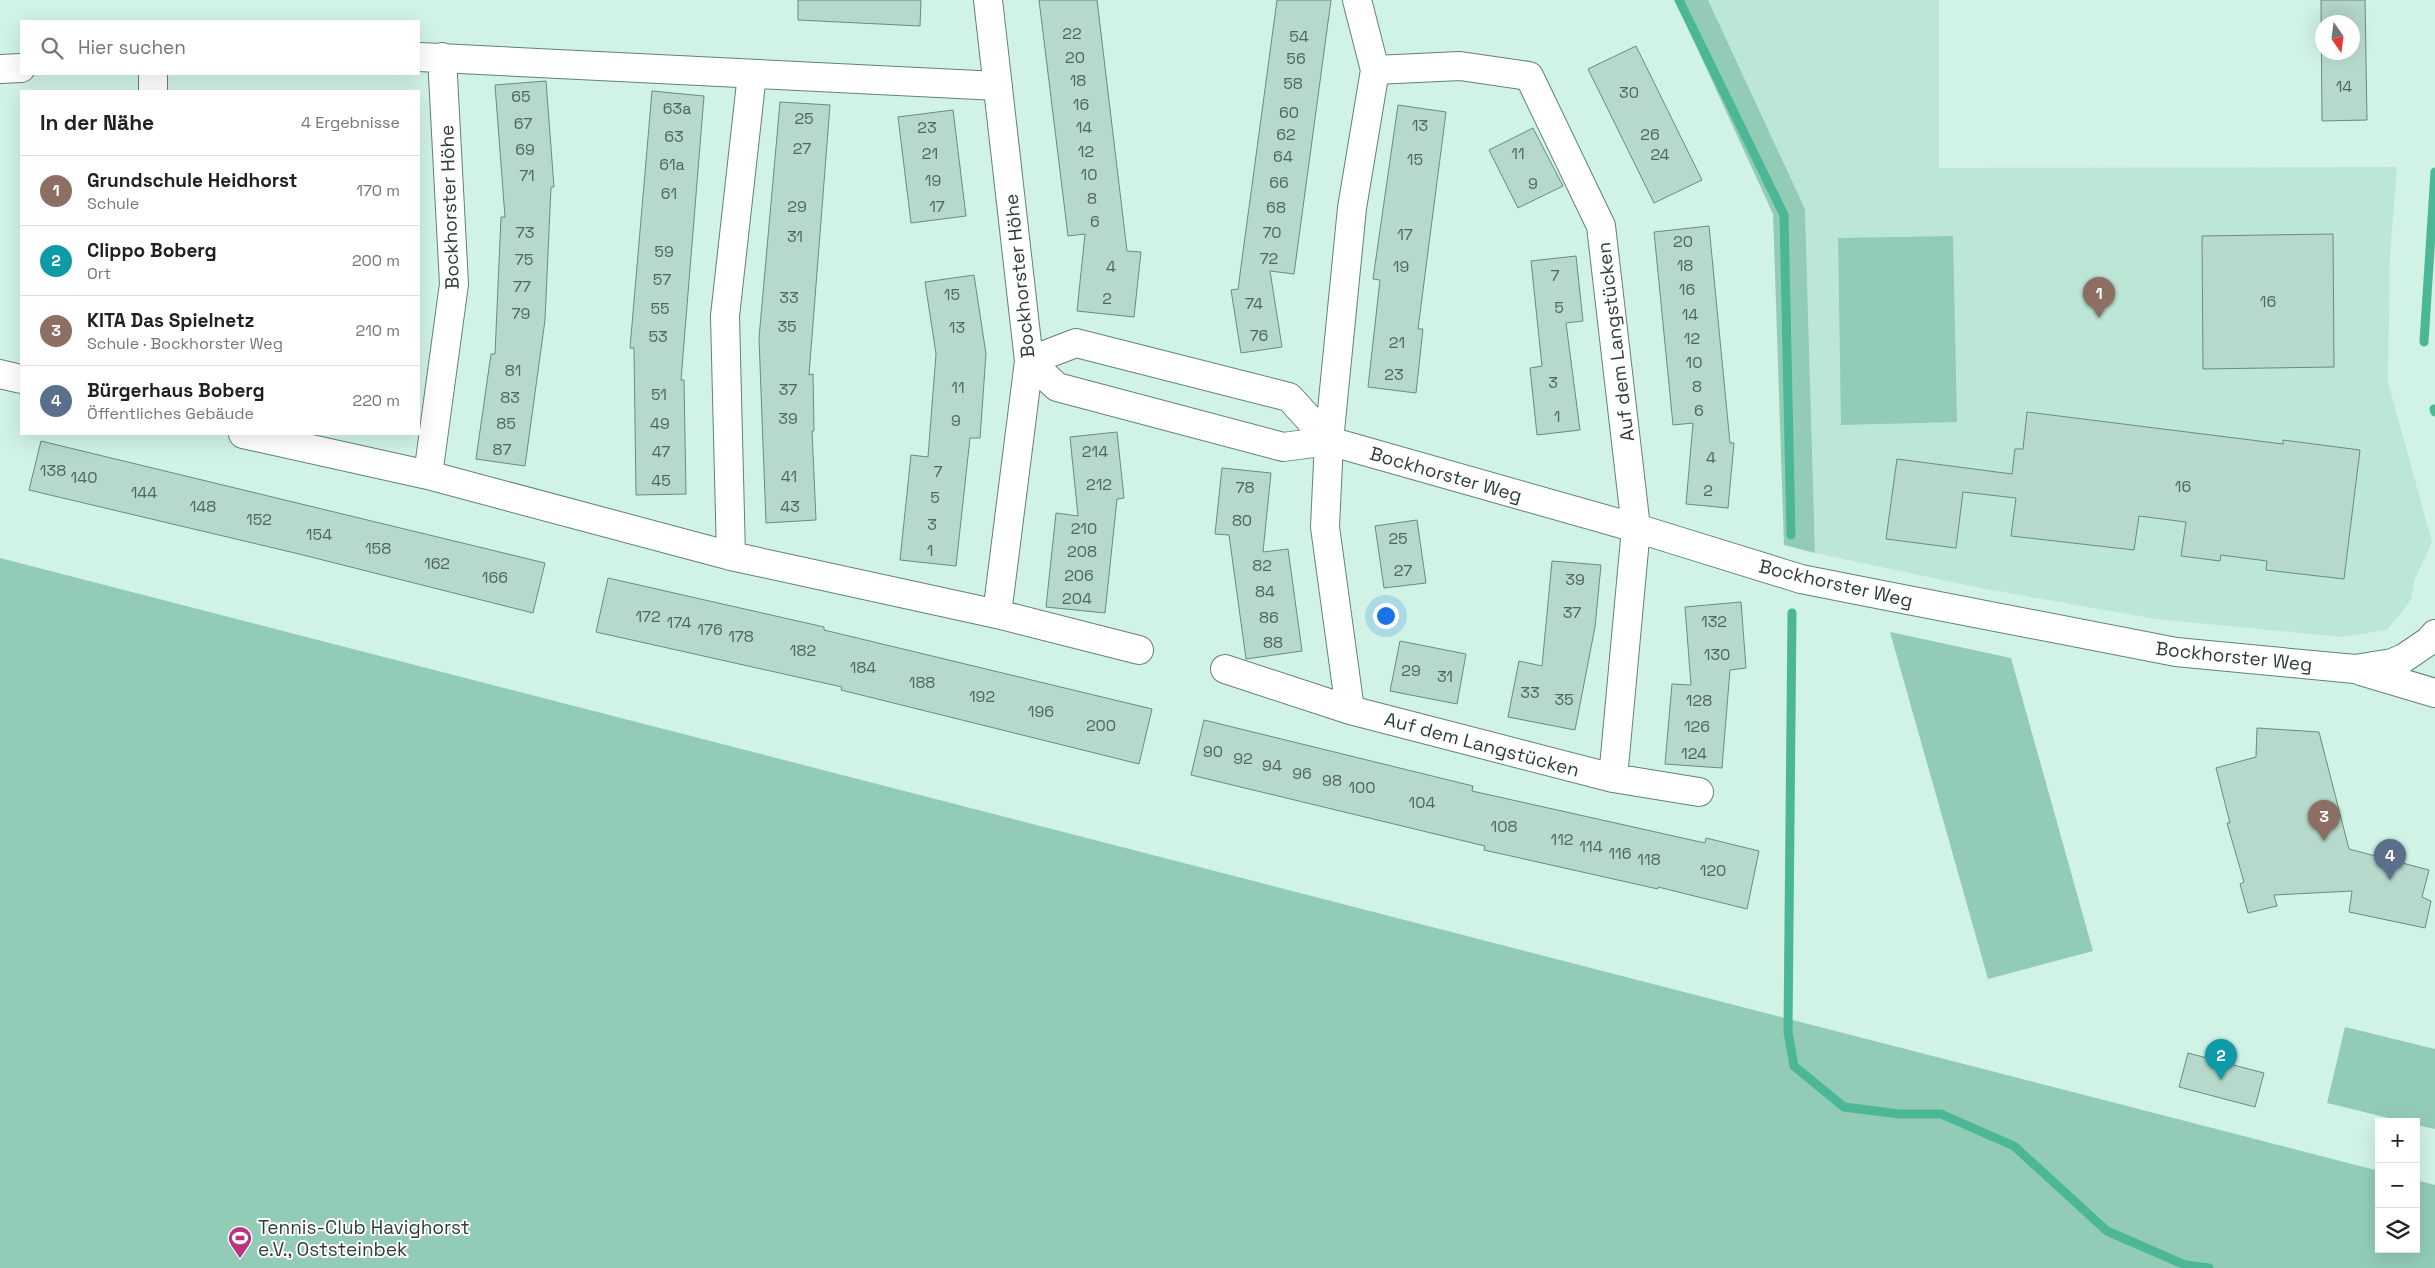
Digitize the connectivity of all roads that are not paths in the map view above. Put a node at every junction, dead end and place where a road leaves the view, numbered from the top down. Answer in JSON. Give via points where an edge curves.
{"nodes":[{"id":1,"x":988,"y":0,"type":"edge"},
{"id":2,"x":1357,"y":0,"type":"edge"},
{"id":3,"x":430,"y":57,"type":"edge"},
{"id":4,"x":0,"y":68,"type":"edge"},
{"id":5,"x":20,"y":68,"type":"edge"},
{"id":6,"x":1374,"y":70,"type":"junction"},
{"id":7,"x":752,"y":74,"type":"junction"},
{"id":8,"x":153,"y":75,"type":"edge"},
{"id":9,"x":998,"y":86,"type":"junction"},
{"id":10,"x":153,"y":90,"type":"edge"},
{"id":11,"x":1029,"y":361,"type":"junction"},
{"id":12,"x":0,"y":374,"type":"edge"},
{"id":13,"x":20,"y":379,"type":"edge"},
{"id":14,"x":248,"y":435,"type":"edge"},
{"id":15,"x":1329,"y":441,"type":"junction"},
{"id":16,"x":428,"y":475,"type":"junction"},
{"id":17,"x":1636,"y":528,"type":"junction"},
{"id":18,"x":730,"y":556,"type":"junction"},
{"id":19,"x":997,"y":614,"type":"junction"},
{"id":20,"x":2435,"y":634,"type":"edge"},
{"id":21,"x":1139,"y":650,"type":"dead end"},
{"id":22,"x":1225,"y":669,"type":"dead end"},
{"id":23,"x":2355,"y":669,"type":"junction"},
{"id":24,"x":2435,"y":693,"type":"edge"},
{"id":25,"x":1350,"y":710,"type":"junction"},
{"id":26,"x":1613,"y":778,"type":"junction"},
{"id":27,"x":1699,"y":792,"type":"dead end"}],
"edges":[{"from":1,"to":9,"type":"street","name":"Bockhorster Höhe"},
{"from":2,"to":6,"type":"street"},
{"from":3,"to":7,"type":"street","name":"Bockhorster Höhe"},
{"from":3,"to":16,"type":"street","name":"Bockhorster Höhe","via":[[454,284]]},
{"from":4,"to":5,"type":"street"},
{"from":6,"to":15,"type":"street","via":[[1352,208]]},
{"from":6,"to":17,"type":"street","name":"Auf dem Langstücken","via":[[1460,66],[1529,76],[1601,226]]},
{"from":7,"to":9,"type":"street","name":"Bockhorster Höhe"},
{"from":7,"to":18,"type":"street","via":[[725,316]]},
{"from":8,"to":10,"type":"street"},
{"from":9,"to":11,"type":"street","name":"Bockhorster Höhe"},
{"from":11,"to":15,"type":"street","name":"Bockhorster Weg","via":[[1057,387],[1283,447]]},
{"from":11,"to":15,"type":"street","via":[[1076,343],[1290,398]]},
{"from":11,"to":19,"type":"street","name":"Bockhorster Höhe"},
{"from":12,"to":13,"type":"street"},
{"from":14,"to":16,"type":"street"},
{"from":15,"to":17,"type":"street","name":"Bockhorster Weg"},
{"from":15,"to":25,"type":"street","via":[[1325,527]]},
{"from":16,"to":18,"type":"street"},
{"from":17,"to":23,"type":"street","name":"Bockhorster Weg","via":[[1800,579],[2176,652]]},
{"from":17,"to":26,"type":"street","name":"Auf dem Langstücken"},
{"from":18,"to":19,"type":"street"},
{"from":19,"to":21,"type":"street"},
{"from":20,"to":23,"type":"street","name":"Bockhorster Weg","via":[[2404,658]]},
{"from":22,"to":25,"type":"street","name":"Auf dem Langstücken"},
{"from":23,"to":24,"type":"street","name":"Bockhorster Weg"},
{"from":25,"to":26,"type":"street","name":"Auf dem Langstücken"},
{"from":26,"to":27,"type":"street","name":"Auf dem Langstücken"}]}
